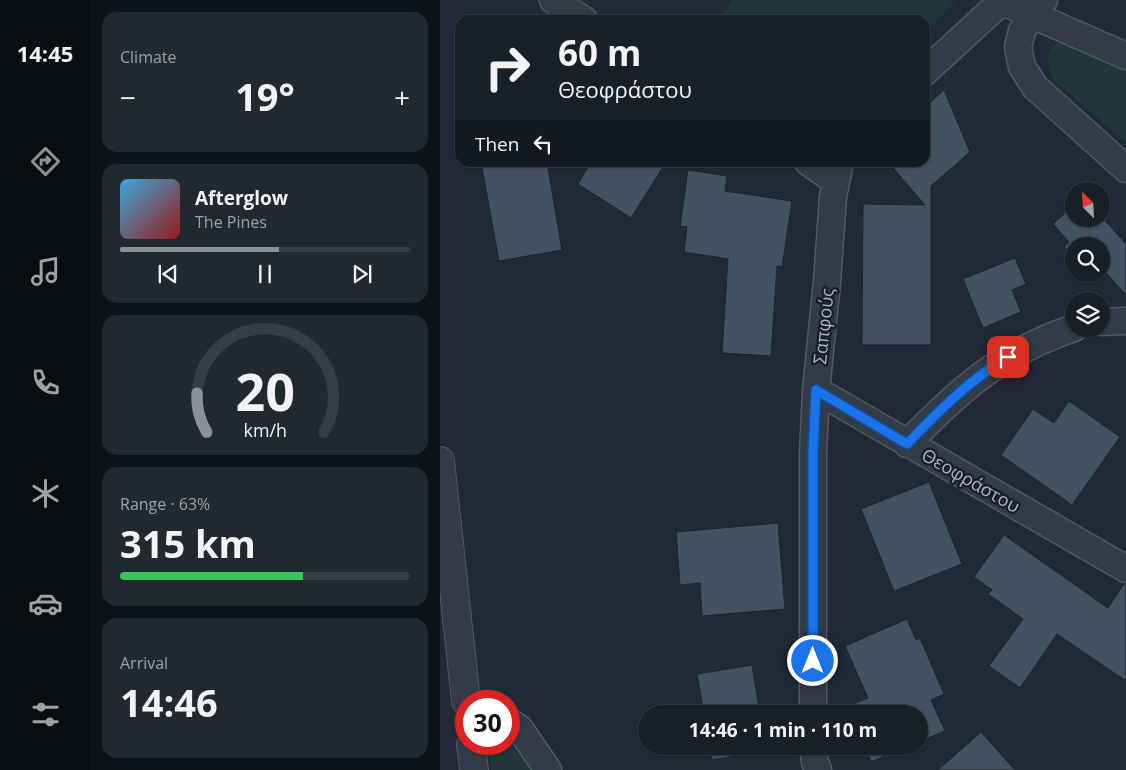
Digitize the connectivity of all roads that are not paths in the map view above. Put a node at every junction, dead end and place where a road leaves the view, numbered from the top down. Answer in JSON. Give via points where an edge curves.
{"nodes":[{"id":1,"x":553,"y":0,"type":"edge"},
{"id":2,"x":1000,"y":1,"type":"edge"},
{"id":3,"x":1038,"y":8,"type":"edge"},
{"id":4,"x":576,"y":15,"type":"edge"},
{"id":5,"x":1126,"y":56,"type":"edge"},
{"id":6,"x":930,"y":67,"type":"edge"},
{"id":7,"x":823,"y":167,"type":"edge"},
{"id":8,"x":1126,"y":169,"type":"edge"},
{"id":9,"x":838,"y":172,"type":"edge"},
{"id":10,"x":1126,"y":321,"type":"edge"},
{"id":11,"x":1110,"y":322,"type":"edge"},
{"id":12,"x":1065,"y":331,"type":"edge"},
{"id":13,"x":816,"y":390,"type":"junction"},
{"id":14,"x":907,"y":444,"type":"junction"},
{"id":15,"x":440,"y":461,"type":"edge"},
{"id":16,"x":1126,"y":569,"type":"edge"},
{"id":17,"x":465,"y":690,"type":"edge"},
{"id":18,"x":813,"y":705,"type":"edge"},
{"id":19,"x":520,"y":728,"type":"edge"},
{"id":20,"x":472,"y":755,"type":"edge"},
{"id":21,"x":814,"y":755,"type":"edge"},
{"id":22,"x":474,"y":770,"type":"edge"},
{"id":23,"x":548,"y":770,"type":"edge"},
{"id":24,"x":818,"y":770,"type":"edge"}],
"edges":[{"from":1,"to":4,"type":"street"},
{"from":2,"to":3,"type":"street"},
{"from":2,"to":6,"type":"street"},
{"from":3,"to":5,"type":"street"},
{"from":3,"to":8,"type":"street","via":[[1022,31],[1018,47],[1022,67],[1036,87]]},
{"from":7,"to":9,"type":"street","name":"Σαπφούς"},
{"from":9,"to":13,"type":"street","name":"Σαπφούς"},
{"from":10,"to":11,"type":"street"},
{"from":12,"to":14,"type":"street","via":[[1043,339],[977,377]]},
{"from":13,"to":14,"type":"street","name":"Θεοφράστου"},
{"from":13,"to":18,"type":"street","name":"Σαπφούς"},
{"from":14,"to":16,"type":"street","name":"Θεοφράστου"},
{"from":15,"to":17,"type":"street"},
{"from":19,"to":23,"type":"street"},
{"from":20,"to":22,"type":"street"},
{"from":21,"to":24,"type":"street"}]}
